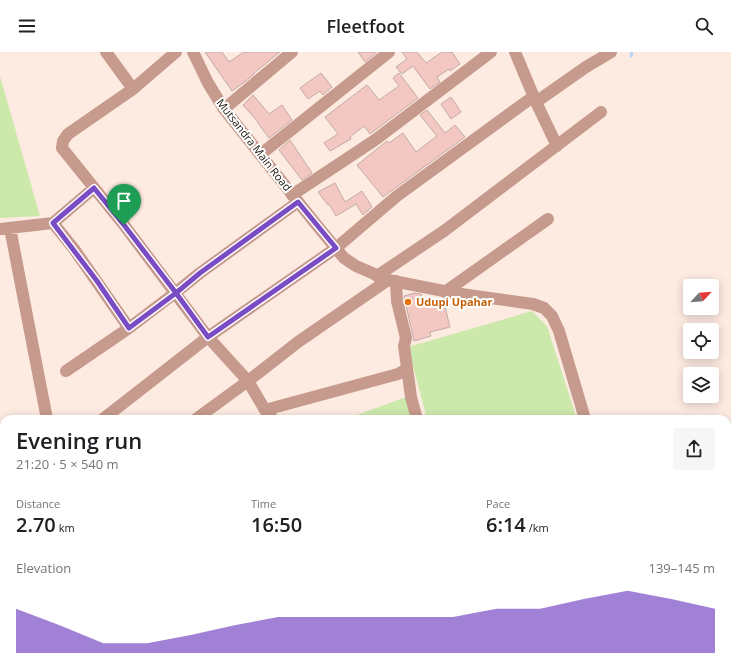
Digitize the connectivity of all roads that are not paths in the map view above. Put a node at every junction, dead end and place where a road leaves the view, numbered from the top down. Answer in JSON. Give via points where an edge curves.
{"nodes":[{"id":1,"x":106,"y":52,"type":"edge"},
{"id":2,"x":176,"y":52,"type":"edge"},
{"id":3,"x":292,"y":52,"type":"edge"},
{"id":4,"x":389,"y":52,"type":"edge"},
{"id":5,"x":491,"y":52,"type":"edge"},
{"id":6,"x":611,"y":52,"type":"edge"},
{"id":7,"x":195,"y":53,"type":"edge"},
{"id":8,"x":520,"y":54,"type":"edge"},
{"id":9,"x":133,"y":88,"type":"junction"},
{"id":10,"x":535,"y":99,"type":"junction"},
{"id":11,"x":224,"y":109,"type":"junction"},
{"id":12,"x":601,"y":112,"type":"dead end"},
{"id":13,"x":557,"y":146,"type":"junction"},
{"id":14,"x":261,"y":154,"type":"junction"},
{"id":15,"x":94,"y":188,"type":"junction"},
{"id":16,"x":295,"y":198,"type":"junction"},
{"id":17,"x":548,"y":219,"type":"dead end"},
{"id":18,"x":53,"y":223,"type":"junction"},
{"id":19,"x":5,"y":228,"type":"edge"},
{"id":20,"x":336,"y":248,"type":"junction"},
{"id":21,"x":387,"y":279,"type":"junction"},
{"id":22,"x":445,"y":292,"type":"junction"},
{"id":23,"x":176,"y":293,"type":"junction"},
{"id":24,"x":129,"y":328,"type":"junction"},
{"id":25,"x":208,"y":337,"type":"junction"},
{"id":26,"x":407,"y":369,"type":"junction"},
{"id":27,"x":66,"y":371,"type":"dead end"},
{"id":28,"x":248,"y":381,"type":"junction"},
{"id":29,"x":269,"y":414,"type":"edge"},
{"id":30,"x":46,"y":415,"type":"edge"},
{"id":31,"x":108,"y":415,"type":"edge"},
{"id":32,"x":204,"y":415,"type":"edge"},
{"id":33,"x":416,"y":415,"type":"edge"},
{"id":34,"x":584,"y":415,"type":"edge"}],
"edges":[{"from":1,"to":9,"type":"street"},
{"from":2,"to":9,"type":"street"},
{"from":3,"to":11,"type":"street"},
{"from":4,"to":14,"type":"street"},
{"from":5,"to":16,"type":"street"},
{"from":6,"to":10,"type":"street"},
{"from":7,"to":11,"type":"street","name":"Mutsandra Main Road","via":[[208,83]]},
{"from":8,"to":10,"type":"street"},
{"from":9,"to":15,"type":"street","via":[[68,134],[63,141],[62,148]]},
{"from":10,"to":13,"type":"street"},
{"from":10,"to":20,"type":"street","via":[[397,196]]},
{"from":11,"to":14,"type":"street","name":"Mutsandra Main Road"},
{"from":12,"to":13,"type":"street"},
{"from":13,"to":21,"type":"street","via":[[444,231]]},
{"from":14,"to":16,"type":"street","name":"Mutsandra Main Road"},
{"from":15,"to":18,"type":"street"},
{"from":15,"to":23,"type":"street"},
{"from":16,"to":20,"type":"street","name":"Mutsandra Main Road"},
{"from":16,"to":23,"type":"street"},
{"from":17,"to":22,"type":"street"},
{"from":18,"to":19,"type":"street"},
{"from":18,"to":24,"type":"street"},
{"from":19,"to":30,"type":"street"},
{"from":20,"to":21,"type":"street","name":"Mutsandra Main Road","via":[[344,258],[356,266]]},
{"from":20,"to":25,"type":"street"},
{"from":21,"to":22,"type":"street","name":"Mutsandra Main Road"},
{"from":21,"to":26,"type":"street","via":[[397,301],[406,338],[404,346]]},
{"from":21,"to":28,"type":"street"},
{"from":22,"to":34,"type":"street","name":"Mutsandra Main Road","via":[[533,304],[544,308],[552,316],[559,331]]},
{"from":23,"to":24,"type":"street"},
{"from":23,"to":25,"type":"street"},
{"from":24,"to":27,"type":"street"},
{"from":25,"to":28,"type":"street"},
{"from":25,"to":31,"type":"street"},
{"from":26,"to":29,"type":"street"},
{"from":26,"to":33,"type":"street"},
{"from":28,"to":29,"type":"street"},
{"from":28,"to":32,"type":"street"}]}
